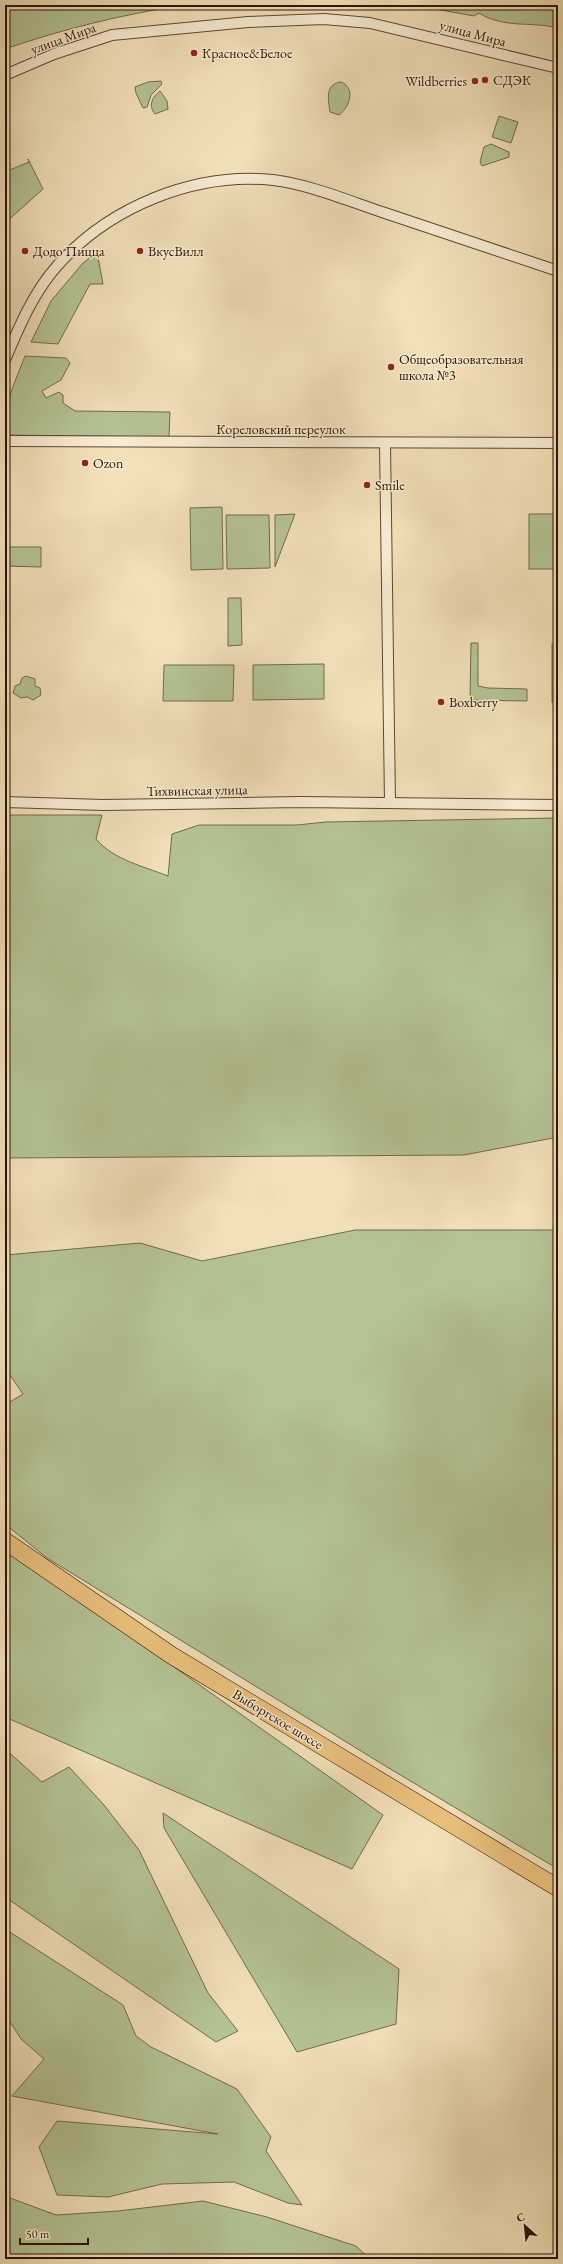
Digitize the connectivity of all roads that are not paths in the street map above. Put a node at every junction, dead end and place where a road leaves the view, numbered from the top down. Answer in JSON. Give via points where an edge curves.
{"nodes":[{"id":1,"x":558,"y":68,"type":"edge"},
{"id":2,"x":5,"y":75,"type":"edge"},
{"id":3,"x":558,"y":271,"type":"edge"},
{"id":4,"x":5,"y":360,"type":"edge"},
{"id":5,"x":5,"y":441,"type":"edge"},
{"id":6,"x":384,"y":443,"type":"junction"},
{"id":7,"x":558,"y":443,"type":"edge"},
{"id":8,"x":5,"y":802,"type":"edge"},
{"id":9,"x":390,"y":803,"type":"junction"},
{"id":10,"x":558,"y":805,"type":"edge"},
{"id":11,"x":5,"y":1541,"type":"edge"},
{"id":12,"x":558,"y":1888,"type":"edge"}],
"edges":[{"from":1,"to":2,"type":"street","name":"улица Мира","via":[[377,24],[324,19],[248,22],[112,35],[54,54]]},
{"from":3,"to":4,"type":"street","via":[[326,193],[273,180],[221,181],[177,189],[131,208],[91,235],[56,267],[23,318]]},
{"from":5,"to":6,"type":"street","name":"Кореловский переулок"},
{"from":6,"to":7,"type":"street","name":"Кореловский переулок"},
{"from":6,"to":9,"type":"street"},
{"from":8,"to":9,"type":"street","name":"Тихвинская улица","via":[[103,805]]},
{"from":9,"to":10,"type":"street","name":"Тихвинская улица"},
{"from":11,"to":12,"type":"main road","name":"Выборгское шоссе","via":[[171,1655]]}]}
